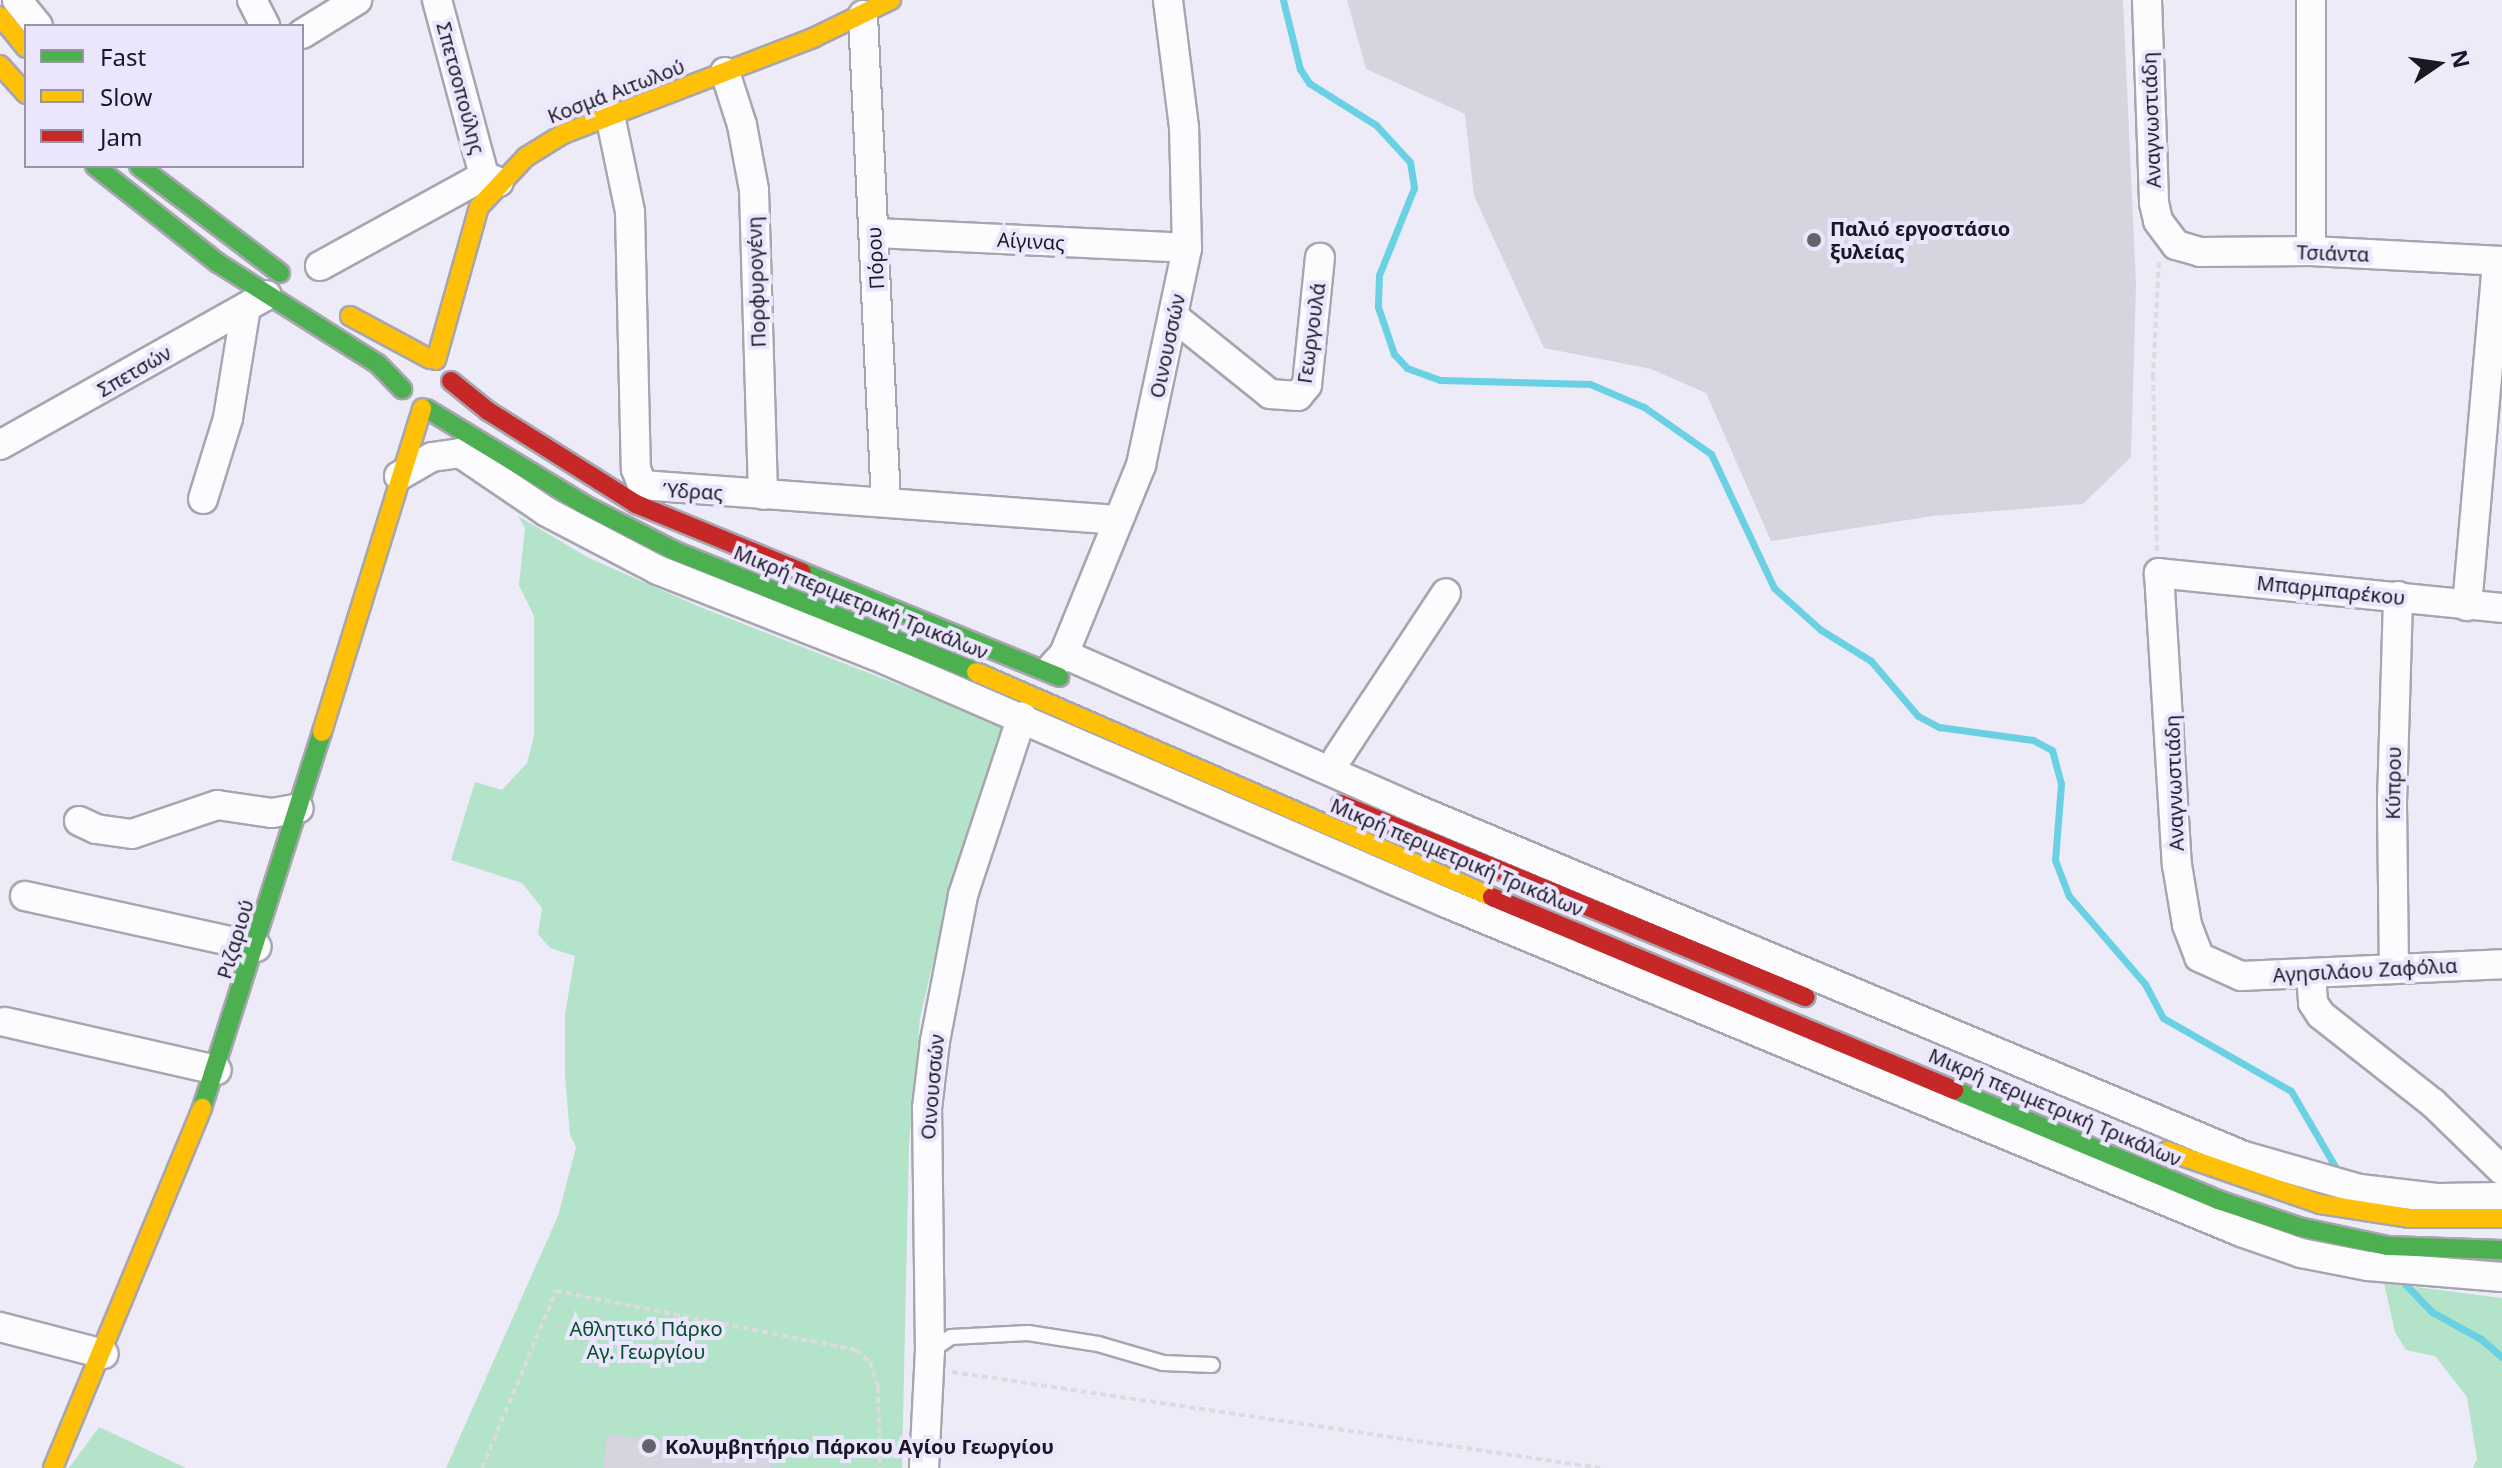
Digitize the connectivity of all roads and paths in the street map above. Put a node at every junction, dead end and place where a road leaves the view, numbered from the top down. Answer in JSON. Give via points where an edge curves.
{"nodes":[{"id":1,"x":17,"y":0,"type":"edge"},
{"id":2,"x":252,"y":0,"type":"edge"},
{"id":3,"x":357,"y":0,"type":"edge"},
{"id":4,"x":437,"y":0,"type":"edge"},
{"id":5,"x":891,"y":0,"type":"edge"},
{"id":6,"x":1168,"y":0,"type":"edge"},
{"id":7,"x":2147,"y":0,"type":"edge"},
{"id":8,"x":2311,"y":0,"type":"edge"},
{"id":9,"x":863,"y":15,"type":"junction"},
{"id":10,"x":0,"y":16,"type":"edge"},
{"id":11,"x":36,"y":24,"type":"edge"},
{"id":12,"x":264,"y":24,"type":"edge"},
{"id":13,"x":304,"y":33,"type":"edge"},
{"id":14,"x":24,"y":46,"type":"edge"},
{"id":15,"x":0,"y":65,"type":"edge"},
{"id":16,"x":725,"y":72,"type":"junction"},
{"id":17,"x":24,"y":92,"type":"edge"},
{"id":18,"x":610,"y":115,"type":"junction"},
{"id":19,"x":98,"y":168,"type":"edge"},
{"id":20,"x":142,"y":168,"type":"edge"},
{"id":21,"x":492,"y":179,"type":"junction"},
{"id":22,"x":874,"y":233,"type":"junction"},
{"id":23,"x":2168,"y":238,"type":"junction"},
{"id":24,"x":1187,"y":248,"type":"junction"},
{"id":25,"x":2311,"y":251,"type":"junction"},
{"id":26,"x":1320,"y":258,"type":"dead end"},
{"id":27,"x":2500,"y":261,"type":"edge"},
{"id":28,"x":320,"y":266,"type":"dead end"},
{"id":29,"x":292,"y":281,"type":"dead end"},
{"id":30,"x":256,"y":301,"type":"junction"},
{"id":31,"x":331,"y":305,"type":"dead end"},
{"id":32,"x":1173,"y":316,"type":"junction"},
{"id":33,"x":433,"y":359,"type":"junction"},
{"id":34,"x":451,"y":381,"type":"junction"},
{"id":35,"x":402,"y":389,"type":"junction"},
{"id":36,"x":425,"y":409,"type":"junction"},
{"id":37,"x":2492,"y":425,"type":"edge"},
{"id":38,"x":0,"y":445,"type":"edge"},
{"id":39,"x":399,"y":476,"type":"junction"},
{"id":40,"x":763,"y":495,"type":"junction"},
{"id":41,"x":203,"y":499,"type":"dead end"},
{"id":42,"x":886,"y":501,"type":"junction"},
{"id":43,"x":1117,"y":520,"type":"junction"},
{"id":44,"x":2159,"y":573,"type":"junction"},
{"id":45,"x":1446,"y":593,"type":"dead end"},
{"id":46,"x":2398,"y":596,"type":"junction"},
{"id":47,"x":2467,"y":606,"type":"junction"},
{"id":48,"x":2502,"y":608,"type":"edge"},
{"id":49,"x":1060,"y":657,"type":"junction"},
{"id":50,"x":1077,"y":685,"type":"dead end"},
{"id":51,"x":1022,"y":717,"type":"junction"},
{"id":52,"x":1338,"y":757,"type":"junction"},
{"id":53,"x":1315,"y":793,"type":"dead end"},
{"id":54,"x":1425,"y":793,"type":"dead end"},
{"id":55,"x":299,"y":808,"type":"junction"},
{"id":56,"x":79,"y":821,"type":"dead end"},
{"id":57,"x":25,"y":896,"type":"dead end"},
{"id":58,"x":256,"y":947,"type":"junction"},
{"id":59,"x":2502,"y":964,"type":"edge"},
{"id":60,"x":2394,"y":969,"type":"junction"},
{"id":61,"x":2229,"y":973,"type":"joint"},
{"id":62,"x":2311,"y":973,"type":"junction"},
{"id":63,"x":1830,"y":1008,"type":"dead end"},
{"id":64,"x":3,"y":1022,"type":"edge"},
{"id":65,"x":217,"y":1070,"type":"junction"},
{"id":66,"x":2154,"y":1145,"type":"dead end"},
{"id":67,"x":2502,"y":1170,"type":"edge"},
{"id":68,"x":2502,"y":1197,"type":"edge"},
{"id":69,"x":2502,"y":1218,"type":"edge"},
{"id":70,"x":2502,"y":1250,"type":"edge"},
{"id":71,"x":2502,"y":1277,"type":"edge"},
{"id":72,"x":0,"y":1327,"type":"edge"},
{"id":73,"x":104,"y":1354,"type":"junction"},
{"id":74,"x":930,"y":1360,"type":"junction"},
{"id":75,"x":1212,"y":1365,"type":"dead end"},
{"id":76,"x":53,"y":1468,"type":"edge"},
{"id":77,"x":482,"y":1468,"type":"edge"},
{"id":78,"x":880,"y":1468,"type":"edge"},
{"id":79,"x":924,"y":1468,"type":"edge"},
{"id":80,"x":1600,"y":1468,"type":"edge"}],
"edges":[{"from":1,"to":11,"type":"street"},
{"from":2,"to":12,"type":"street"},
{"from":3,"to":13,"type":"street"},
{"from":4,"to":21,"type":"street","name":"Σπετσοπούλης"},
{"from":5,"to":9,"type":"main road","name":"Κοσμά Αιτωλού"},
{"from":6,"to":24,"type":"street","name":"Οινουσσών","via":[[1184,127]]},
{"from":7,"to":23,"type":"street","name":"Αναγνωστιάδη","via":[[2154,203]]},
{"from":8,"to":25,"type":"street"},
{"from":9,"to":16,"type":"main road","name":"Κοσμά Αιτωλού"},
{"from":9,"to":22,"type":"street","name":"Πόρου"},
{"from":10,"to":14,"type":"main road"},
{"from":15,"to":17,"type":"main road"},
{"from":16,"to":18,"type":"main road","name":"Κοσμά Αιτωλού"},
{"from":16,"to":40,"type":"street","name":"Πορφυρογένη","via":[[754,190]]},
{"from":18,"to":21,"type":"main road","name":"Κοσμά Αιτωλού","via":[[544,144]]},
{"from":18,"to":40,"type":"street","name":"Ύδρας","via":[[630,212],[636,469],[642,485]]},
{"from":19,"to":30,"type":"main road","name":"Μικρή περιμετρική Τρικάλων","via":[[218,263]]},
{"from":20,"to":29,"type":"main road"},
{"from":21,"to":28,"type":"street"},
{"from":21,"to":33,"type":"main road","name":"Κοσμά Αιτωλού"},
{"from":22,"to":24,"type":"street","name":"Αίγινας"},
{"from":22,"to":42,"type":"street","name":"Πόρου"},
{"from":23,"to":25,"type":"street","name":"Τσιάντα","via":[[2200,252]]},
{"from":23,"to":44,"type":"path","via":[[2157,267],[2154,310]]},
{"from":24,"to":32,"type":"street","name":"Οινουσσών"},
{"from":25,"to":27,"type":"street","name":"Τσιάντα"},
{"from":26,"to":32,"type":"street","name":"Γεωργουλά","via":[[1309,370],[1298,396],[1270,394]]},
{"from":27,"to":37,"type":"street"},
{"from":30,"to":35,"type":"main road","name":"Μικρή περιμετρική Τρικάλων","via":[[378,364]]},
{"from":30,"to":38,"type":"street","name":"Σπετσών"},
{"from":30,"to":41,"type":"street"},
{"from":31,"to":33,"type":"main road","name":"Μικρή περιμετρική Τρικάλων"},
{"from":32,"to":43,"type":"street","name":"Οινουσσών","via":[[1141,465]]},
{"from":33,"to":34,"type":"main road","name":"Μικρή περιμετρική Τρικάλων"},
{"from":33,"to":35,"type":"main road","via":[[407,368]]},
{"from":34,"to":36,"type":"main road","via":[[445,400]]},
{"from":34,"to":49,"type":"main road","name":"Μικρή περιμετρική Τρικάλων","via":[[488,411],[636,504]]},
{"from":35,"to":36,"type":"main road","name":"Μικρή περιμετρική Τρικάλων","via":[[409,402]]},
{"from":36,"to":39,"type":"main road","name":"Ριζαριού"},
{"from":36,"to":70,"type":"main road","name":"Μικρή περιμετρική Τρικάλων","via":[[583,504],[675,551],[1046,700],[1479,891],[2218,1200],[2299,1227],[2376,1243]]},
{"from":37,"to":47,"type":"street"},
{"from":39,"to":51,"type":"street","via":[[432,457],[460,453],[538,507],[636,560]]},
{"from":39,"to":55,"type":"main road","name":"Ριζαριού"},
{"from":40,"to":42,"type":"street","name":"Ύδρας"},
{"from":42,"to":43,"type":"street","name":"Ύδρας"},
{"from":43,"to":49,"type":"street","name":"Οινουσσών"},
{"from":44,"to":46,"type":"street","name":"Μπαρμπαρέκου"},
{"from":44,"to":61,"type":"street","name":"Αναγνωστιάδη","via":[[2177,865],[2187,925],[2199,957]]},
{"from":45,"to":52,"type":"street"},
{"from":46,"to":47,"type":"street","name":"Μπαρμπαρέκου"},
{"from":46,"to":60,"type":"street","name":"Κύπρου"},
{"from":47,"to":48,"type":"street","name":"Μπαρμπαρέκου"},
{"from":49,"to":50,"type":"main road","name":"Μικρή περιμετρική Τρικάλων"},
{"from":49,"to":52,"type":"street"},
{"from":49,"to":68,"type":"street","via":[[2244,1156],[2371,1191]]},
{"from":51,"to":71,"type":"street","via":[[1444,902],[2241,1232],[2301,1253],[2376,1267]]},
{"from":51,"to":74,"type":"street","name":"Οινουσσών","via":[[963,895],[935,1041],[927,1108]]},
{"from":52,"to":54,"type":"street"},
{"from":53,"to":63,"type":"main road","name":"Μικρή περιμετρική Τρικάλων"},
{"from":55,"to":56,"type":"street","via":[[272,813],[217,805],[132,834]]},
{"from":55,"to":58,"type":"main road","name":"Ριζαριού"},
{"from":57,"to":58,"type":"street"},
{"from":58,"to":65,"type":"main road","name":"Ριζαριού"},
{"from":59,"to":60,"type":"street","name":"Αγησιλάου Ζαφόλια"},
{"from":60,"to":62,"type":"street","name":"Αγησιλάου Ζαφόλια"},
{"from":61,"to":62,"type":"street","name":"Αγησιλάου Ζαφόλια"},
{"from":62,"to":67,"type":"street","via":[[2313,1003],[2321,1015],[2410,1083]]},
{"from":64,"to":65,"type":"street"},
{"from":65,"to":73,"type":"main road","name":"Ριζαριού"},
{"from":66,"to":69,"type":"main road","name":"Μικρή περιμετρική Τρικάλων","via":[[2320,1204],[2396,1218]]},
{"from":72,"to":73,"type":"street"},
{"from":73,"to":76,"type":"main road","name":"Ριζαριού"},
{"from":74,"to":75,"type":"lane","via":[[951,1337],[1028,1333],[1098,1344],[1163,1363]]},
{"from":74,"to":79,"type":"street","name":"Οινουσσών"},
{"from":74,"to":80,"type":"path"},
{"from":77,"to":78,"type":"path","via":[[556,1291],[856,1350],[870,1362],[878,1387]]}]}
